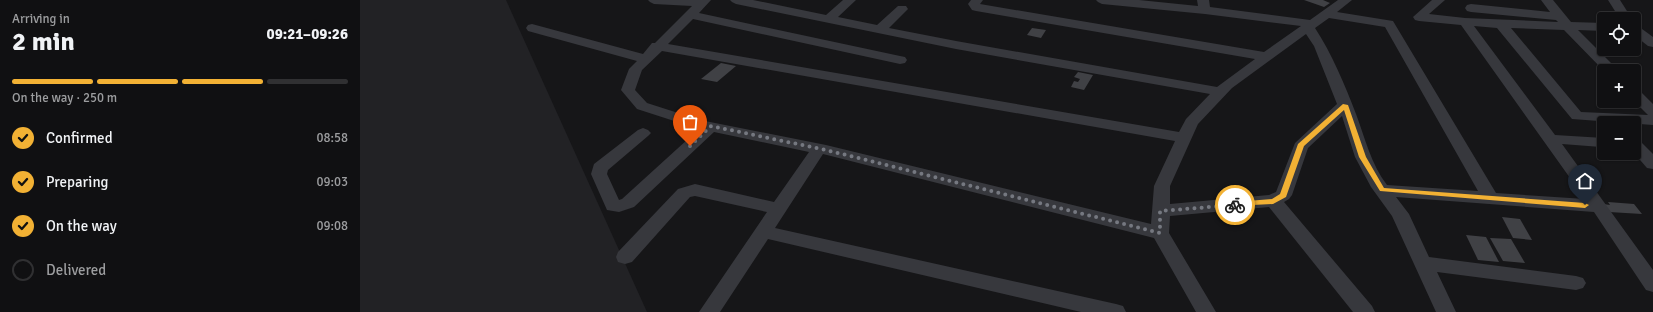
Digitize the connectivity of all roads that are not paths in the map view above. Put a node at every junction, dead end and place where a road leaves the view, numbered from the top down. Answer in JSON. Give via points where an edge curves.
{"nodes":[{"id":1,"x":654,"y":0,"type":"edge"},
{"id":2,"x":736,"y":0,"type":"edge"},
{"id":3,"x":850,"y":0,"type":"edge"},
{"id":4,"x":977,"y":0,"type":"edge"},
{"id":5,"x":1102,"y":0,"type":"edge"},
{"id":6,"x":1346,"y":0,"type":"edge"},
{"id":7,"x":1439,"y":0,"type":"edge"},
{"id":8,"x":1547,"y":0,"type":"edge"},
{"id":9,"x":1614,"y":0,"type":"edge"},
{"id":10,"x":703,"y":2,"type":"edge"},
{"id":11,"x":778,"y":4,"type":"edge"},
{"id":12,"x":1204,"y":5,"type":"edge"},
{"id":13,"x":1471,"y":8,"type":"dead end"},
{"id":14,"x":902,"y":9,"type":"dead end"},
{"id":15,"x":1622,"y":12,"type":"edge"},
{"id":16,"x":1327,"y":14,"type":"junction"},
{"id":17,"x":690,"y":15,"type":"junction"},
{"id":18,"x":828,"y":19,"type":"junction"},
{"id":19,"x":1562,"y":21,"type":"junction"},
{"id":20,"x":1465,"y":22,"type":"junction"},
{"id":21,"x":1501,"y":24,"type":"junction"},
{"id":22,"x":1597,"y":25,"type":"edge"},
{"id":23,"x":1310,"y":26,"type":"junction"},
{"id":24,"x":532,"y":28,"type":"dead end"},
{"id":25,"x":1641,"y":28,"type":"edge"},
{"id":26,"x":880,"y":29,"type":"junction"},
{"id":27,"x":1653,"y":29,"type":"edge"},
{"id":28,"x":1641,"y":34,"type":"edge"},
{"id":29,"x":1653,"y":43,"type":"edge"},
{"id":30,"x":657,"y":46,"type":"junction"},
{"id":31,"x":1267,"y":57,"type":"junction"},
{"id":32,"x":645,"y":59,"type":"junction"},
{"id":33,"x":900,"y":60,"type":"dead end"},
{"id":34,"x":1605,"y":64,"type":"edge"},
{"id":35,"x":1220,"y":92,"type":"junction"},
{"id":36,"x":1641,"y":100,"type":"edge"},
{"id":37,"x":1345,"y":105,"type":"junction"},
{"id":38,"x":1653,"y":112,"type":"edge"},
{"id":39,"x":1577,"y":116,"type":"junction"},
{"id":40,"x":1653,"y":120,"type":"edge"},
{"id":41,"x":711,"y":126,"type":"junction"},
{"id":42,"x":643,"y":133,"type":"dead end"},
{"id":43,"x":1597,"y":137,"type":"edge"},
{"id":44,"x":1184,"y":138,"type":"junction"},
{"id":45,"x":1550,"y":139,"type":"junction"},
{"id":46,"x":1597,"y":142,"type":"edge"},
{"id":47,"x":1641,"y":145,"type":"edge"},
{"id":48,"x":1653,"y":146,"type":"edge"},
{"id":49,"x":819,"y":149,"type":"junction"},
{"id":50,"x":1641,"y":152,"type":"edge"},
{"id":51,"x":1653,"y":164,"type":"edge"},
{"id":52,"x":1382,"y":190,"type":"junction"},
{"id":53,"x":1490,"y":197,"type":"junction"},
{"id":54,"x":1273,"y":201,"type":"junction"},
{"id":55,"x":1600,"y":206,"type":"junction"},
{"id":56,"x":779,"y":209,"type":"junction"},
{"id":57,"x":1160,"y":211,"type":"junction"},
{"id":58,"x":763,"y":232,"type":"junction"},
{"id":59,"x":1160,"y":233,"type":"junction"},
{"id":60,"x":625,"y":257,"type":"dead end"},
{"id":61,"x":1423,"y":264,"type":"junction"},
{"id":62,"x":1576,"y":283,"type":"dead end"},
{"id":63,"x":1653,"y":285,"type":"edge"},
{"id":64,"x":709,"y":312,"type":"edge"},
{"id":65,"x":1116,"y":312,"type":"edge"},
{"id":66,"x":1206,"y":312,"type":"edge"},
{"id":67,"x":1365,"y":312,"type":"edge"},
{"id":68,"x":1446,"y":312,"type":"edge"}],
"edges":[{"from":1,"to":10,"type":"street"},
{"from":2,"to":11,"type":"street"},
{"from":3,"to":18,"type":"street"},
{"from":4,"to":31,"type":"street","via":[[974,4],[976,7]]},
{"from":5,"to":12,"type":"street"},
{"from":6,"to":16,"type":"street"},
{"from":7,"to":20,"type":"street","via":[[1419,17]]},
{"from":8,"to":19,"type":"street"},
{"from":9,"to":15,"type":"street"},
{"from":10,"to":17,"type":"street"},
{"from":11,"to":18,"type":"street"},
{"from":12,"to":23,"type":"street"},
{"from":13,"to":19,"type":"street"},
{"from":14,"to":26,"type":"street"},
{"from":16,"to":23,"type":"street"},
{"from":16,"to":53,"type":"street","via":[[1389,24]]},
{"from":17,"to":30,"type":"street"},
{"from":17,"to":33,"type":"street"},
{"from":18,"to":26,"type":"street"},
{"from":19,"to":21,"type":"street"},
{"from":19,"to":22,"type":"street"},
{"from":19,"to":34,"type":"street"},
{"from":20,"to":21,"type":"street"},
{"from":20,"to":45,"type":"street"},
{"from":21,"to":39,"type":"street"},
{"from":23,"to":31,"type":"street"},
{"from":23,"to":37,"type":"street"},
{"from":24,"to":32,"type":"street"},
{"from":25,"to":27,"type":"street"},
{"from":26,"to":35,"type":"street"},
{"from":28,"to":29,"type":"street"},
{"from":30,"to":32,"type":"street"},
{"from":30,"to":44,"type":"street"},
{"from":31,"to":35,"type":"street"},
{"from":32,"to":41,"type":"street","via":[[636,69],[628,90],[642,106]]},
{"from":35,"to":44,"type":"street","via":[[1191,122]]},
{"from":36,"to":38,"type":"street"},
{"from":37,"to":52,"type":"street","via":[[1363,157]]},
{"from":37,"to":54,"type":"street","via":[[1301,146],[1283,195]]},
{"from":39,"to":40,"type":"street"},
{"from":39,"to":43,"type":"street"},
{"from":41,"to":42,"type":"street","via":[[628,203],[613,206],[598,174],[600,168]]},
{"from":41,"to":49,"type":"street"},
{"from":44,"to":57,"type":"street","via":[[1162,186]]},
{"from":45,"to":46,"type":"street"},
{"from":45,"to":55,"type":"street"},
{"from":47,"to":48,"type":"street"},
{"from":49,"to":56,"type":"street"},
{"from":49,"to":59,"type":"street"},
{"from":50,"to":51,"type":"street"},
{"from":52,"to":53,"type":"street"},
{"from":52,"to":61,"type":"street","via":[[1400,214]]},
{"from":53,"to":55,"type":"street"},
{"from":54,"to":57,"type":"street"},
{"from":54,"to":67,"type":"street"},
{"from":55,"to":63,"type":"street"},
{"from":56,"to":58,"type":"street"},
{"from":56,"to":60,"type":"street","via":[[689,190],[684,192]]},
{"from":57,"to":59,"type":"street"},
{"from":58,"to":64,"type":"street"},
{"from":58,"to":65,"type":"street"},
{"from":59,"to":66,"type":"street"},
{"from":61,"to":62,"type":"street"},
{"from":61,"to":68,"type":"street"}]}
